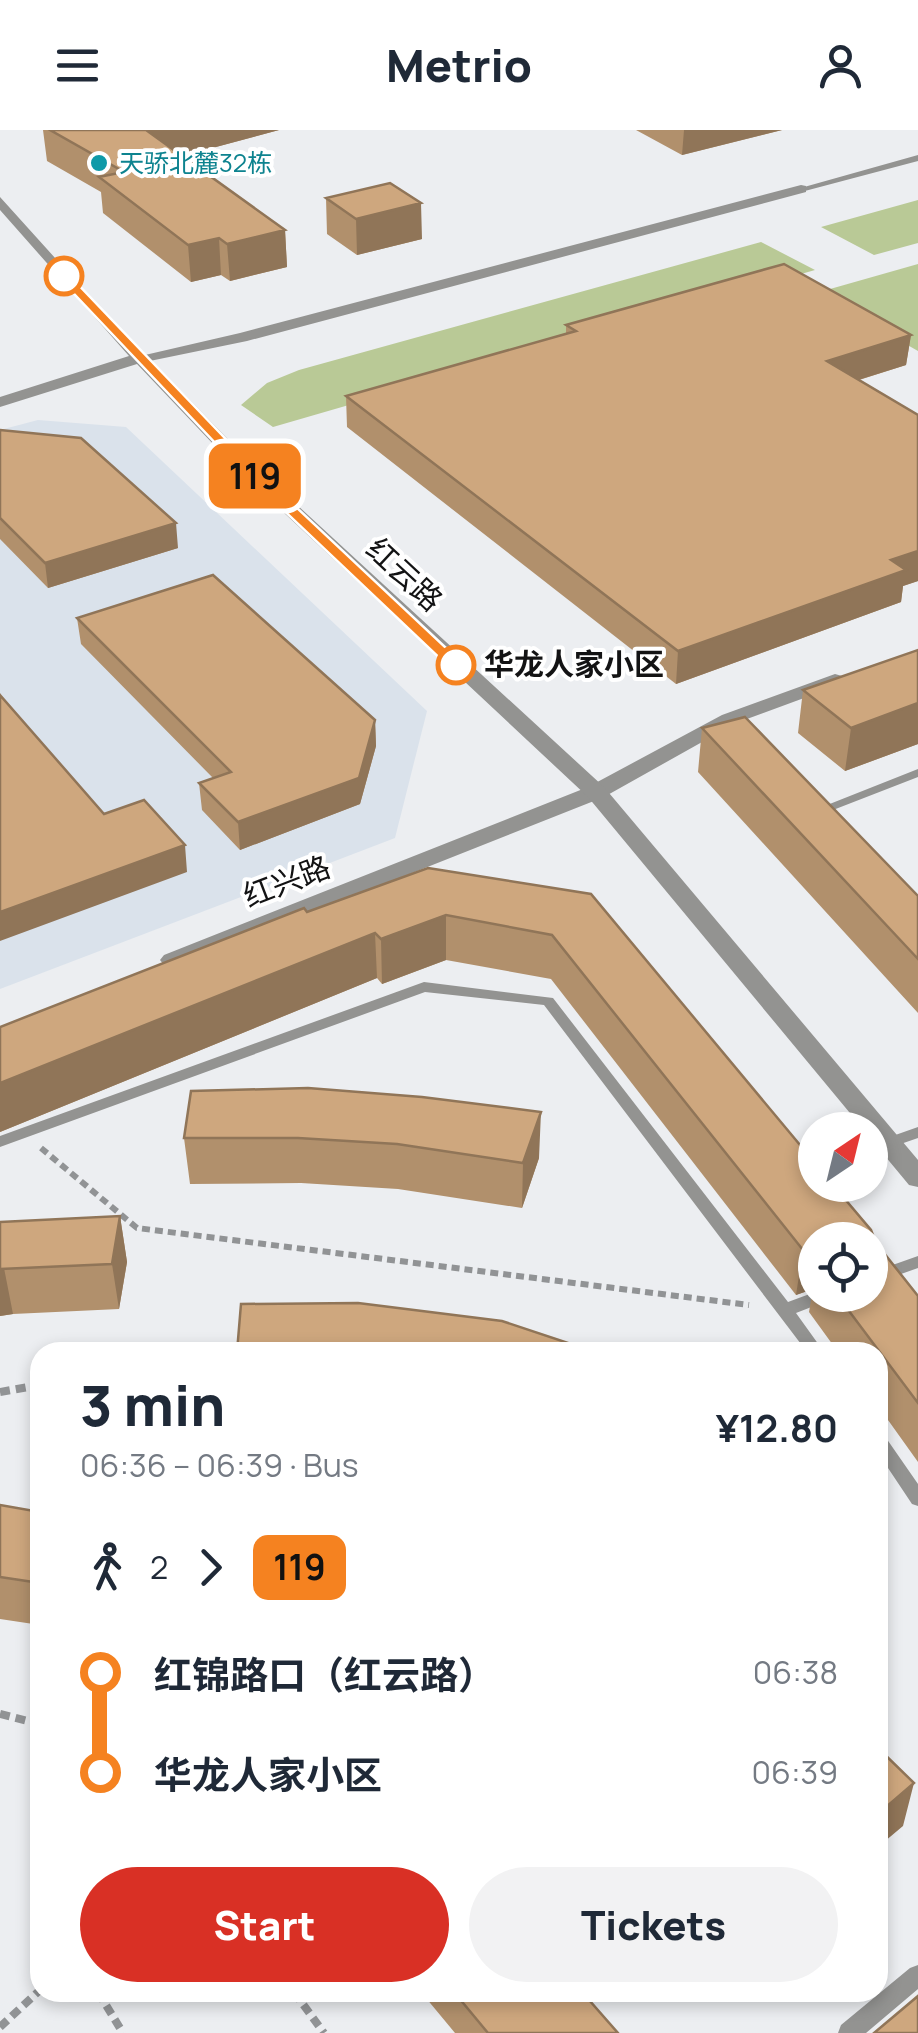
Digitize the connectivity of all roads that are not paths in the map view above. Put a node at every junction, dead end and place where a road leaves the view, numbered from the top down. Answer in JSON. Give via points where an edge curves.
{"nodes":[{"id":1,"x":918,"y":158,"type":"edge"},
{"id":2,"x":801,"y":189,"type":"joint"},
{"id":3,"x":0,"y":201,"type":"edge"},
{"id":4,"x":140,"y":358,"type":"junction"},
{"id":5,"x":0,"y":390,"type":"edge"},
{"id":6,"x":0,"y":402,"type":"edge"},
{"id":7,"x":849,"y":675,"type":"edge"},
{"id":8,"x":918,"y":773,"type":"edge"},
{"id":9,"x":596,"y":792,"type":"junction"},
{"id":10,"x":824,"y":810,"type":"edge"},
{"id":11,"x":146,"y":970,"type":"edge"},
{"id":12,"x":918,"y":1132,"type":"edge"},
{"id":13,"x":0,"y":1142,"type":"edge"},
{"id":14,"x":889,"y":1143,"type":"junction"},
{"id":15,"x":918,"y":1178,"type":"edge"},
{"id":16,"x":918,"y":1262,"type":"edge"},
{"id":17,"x":888,"y":1273,"type":"edge"},
{"id":18,"x":798,"y":1306,"type":"edge"},
{"id":19,"x":786,"y":1310,"type":"junction"},
{"id":20,"x":809,"y":1342,"type":"edge"},
{"id":21,"x":888,"y":1455,"type":"edge"},
{"id":22,"x":918,"y":1499,"type":"edge"},
{"id":23,"x":918,"y":1975,"type":"edge"},
{"id":24,"x":888,"y":2000,"type":"edge"},
{"id":25,"x":886,"y":2002,"type":"edge"},
{"id":26,"x":849,"y":2033,"type":"edge"}],
"edges":[{"from":1,"to":2,"type":"lane"},
{"from":2,"to":4,"type":"street","via":[[241,338]]},
{"from":3,"to":4,"type":"street","name":"红云路"},
{"from":4,"to":5,"type":"street"},
{"from":4,"to":6,"type":"street"},
{"from":4,"to":9,"type":"street","name":"红云路","via":[[242,463]]},
{"from":7,"to":9,"type":"street","name":"红兴路"},
{"from":8,"to":10,"type":"lane"},
{"from":9,"to":11,"type":"street","name":"红兴路"},
{"from":9,"to":14,"type":"street","name":"红云路"},
{"from":12,"to":14,"type":"lane"},
{"from":13,"to":19,"type":"lane","via":[[424,986],[548,1001]]},
{"from":14,"to":15,"type":"street","name":"红云路"},
{"from":16,"to":17,"type":"lane"},
{"from":18,"to":19,"type":"lane"},
{"from":19,"to":20,"type":"lane"},
{"from":21,"to":22,"type":"lane"},
{"from":23,"to":24,"type":"lane"},
{"from":25,"to":26,"type":"lane"}]}
